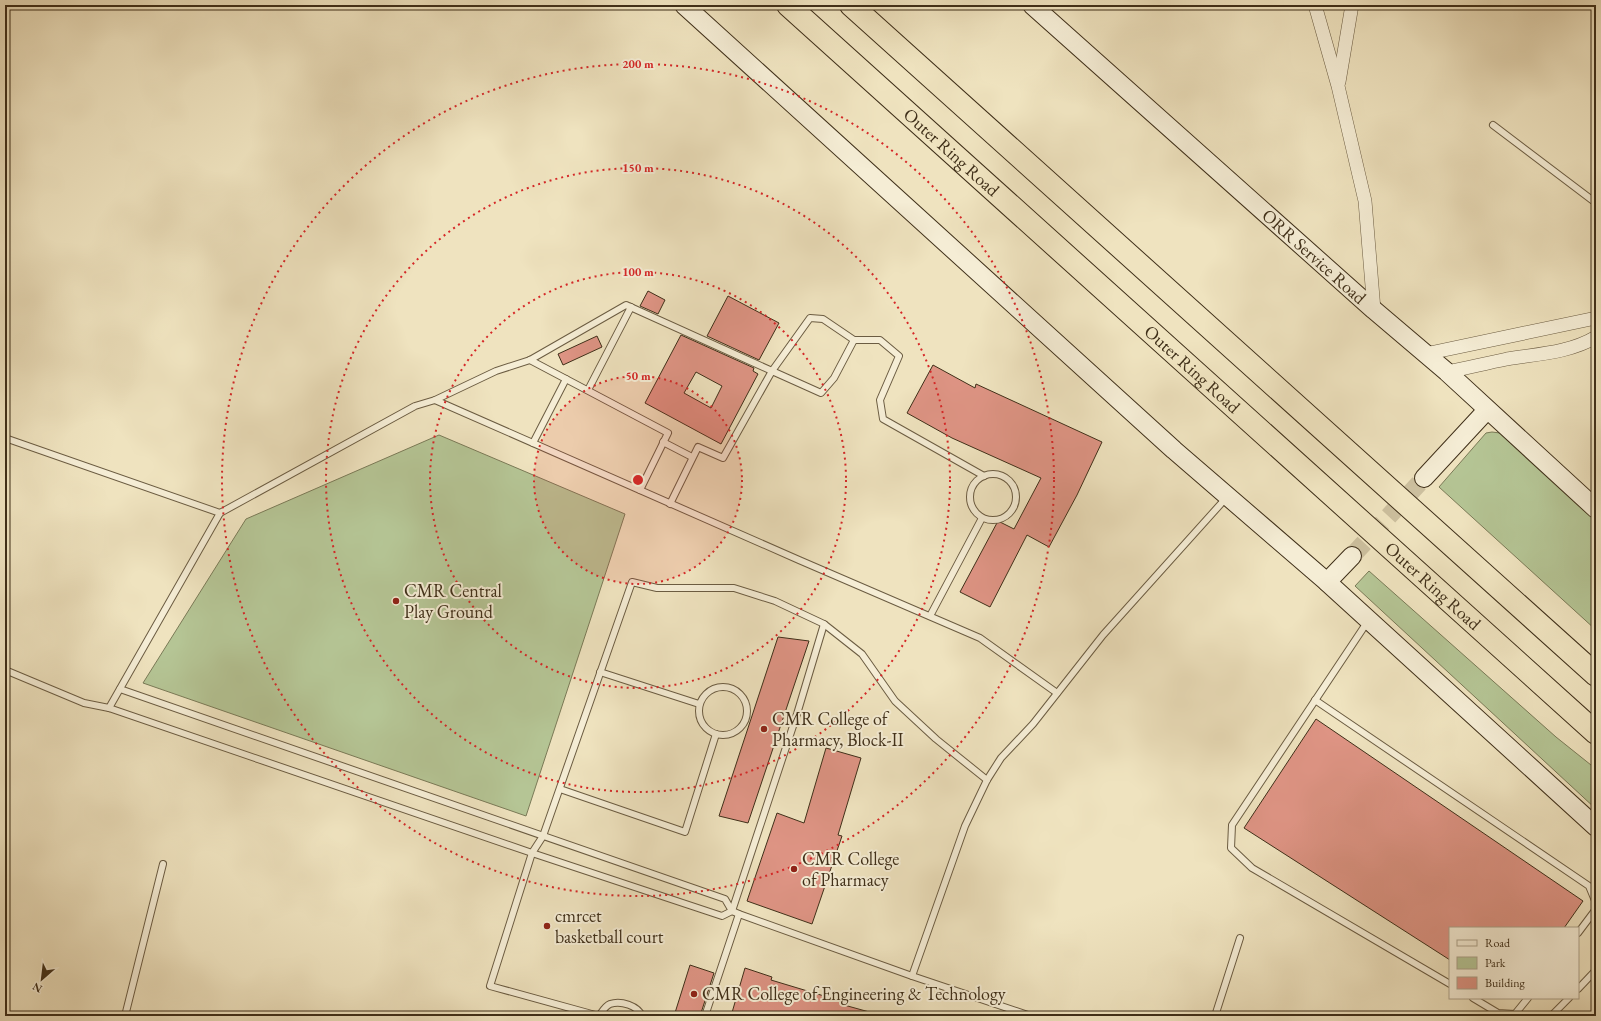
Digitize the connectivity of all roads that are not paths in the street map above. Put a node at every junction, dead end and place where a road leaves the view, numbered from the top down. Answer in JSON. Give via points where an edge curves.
{"nodes":[{"id":1,"x":684,"y":5,"type":"edge"},
{"id":2,"x":788,"y":5,"type":"edge"},
{"id":3,"x":851,"y":5,"type":"edge"},
{"id":4,"x":1032,"y":5,"type":"edge"},
{"id":5,"x":1315,"y":5,"type":"edge"},
{"id":6,"x":1352,"y":5,"type":"edge"},
{"id":7,"x":1338,"y":86,"type":"junction"},
{"id":8,"x":1493,"y":125,"type":"dead end"},
{"id":9,"x":1596,"y":203,"type":"edge"},
{"id":10,"x":631,"y":308,"type":"junction"},
{"id":11,"x":1374,"y":310,"type":"junction"},
{"id":12,"x":1596,"y":318,"type":"edge"},
{"id":13,"x":1596,"y":336,"type":"edge"},
{"id":14,"x":854,"y":340,"type":"junction"},
{"id":15,"x":1425,"y":354,"type":"junction"},
{"id":16,"x":530,"y":360,"type":"junction"},
{"id":17,"x":772,"y":371,"type":"junction"},
{"id":18,"x":1447,"y":372,"type":"junction"},
{"id":19,"x":566,"y":378,"type":"junction"},
{"id":20,"x":588,"y":390,"type":"junction"},
{"id":21,"x":435,"y":400,"type":"junction"},
{"id":22,"x":1487,"y":410,"type":"junction"},
{"id":23,"x":5,"y":438,"type":"edge"},
{"id":24,"x":663,"y":442,"type":"junction"},
{"id":25,"x":533,"y":443,"type":"junction"},
{"id":26,"x":692,"y":458,"type":"junction"},
{"id":27,"x":984,"y":476,"type":"junction"},
{"id":28,"x":1424,"y":478,"type":"tunnel mouth"},
{"id":29,"x":640,"y":490,"type":"junction"},
{"id":30,"x":1228,"y":496,"type":"junction"},
{"id":31,"x":670,"y":504,"type":"junction"},
{"id":32,"x":1596,"y":509,"type":"edge"},
{"id":33,"x":220,"y":513,"type":"junction"},
{"id":34,"x":982,"y":518,"type":"junction"},
{"id":35,"x":1352,"y":556,"type":"tunnel mouth"},
{"id":36,"x":1327,"y":582,"type":"junction"},
{"id":37,"x":930,"y":616,"type":"junction"},
{"id":38,"x":1369,"y":620,"type":"junction"},
{"id":39,"x":824,"y":624,"type":"junction"},
{"id":40,"x":5,"y":670,"type":"edge"},
{"id":41,"x":600,"y":672,"type":"junction"},
{"id":42,"x":1596,"y":675,"type":"edge"},
{"id":43,"x":120,"y":689,"type":"junction"},
{"id":44,"x":1057,"y":693,"type":"junction"},
{"id":45,"x":1315,"y":700,"type":"junction"},
{"id":46,"x":699,"y":704,"type":"junction"},
{"id":47,"x":109,"y":708,"type":"junction"},
{"id":48,"x":1596,"y":733,"type":"edge"},
{"id":49,"x":716,"y":734,"type":"junction"},
{"id":50,"x":987,"y":780,"type":"junction"},
{"id":51,"x":560,"y":789,"type":"junction"},
{"id":52,"x":1596,"y":827,"type":"edge"},
{"id":53,"x":543,"y":836,"type":"junction"},
{"id":54,"x":532,"y":853,"type":"junction"},
{"id":55,"x":163,"y":864,"type":"dead end"},
{"id":56,"x":1596,"y":903,"type":"edge"},
{"id":57,"x":1596,"y":909,"type":"edge"},
{"id":58,"x":732,"y":911,"type":"junction"},
{"id":59,"x":739,"y":914,"type":"junction"},
{"id":60,"x":1579,"y":932,"type":"edge"},
{"id":61,"x":1240,"y":938,"type":"dead end"},
{"id":62,"x":1596,"y":970,"type":"edge"},
{"id":63,"x":912,"y":976,"type":"junction"},
{"id":64,"x":1449,"y":983,"type":"edge"},
{"id":65,"x":1579,"y":988,"type":"edge"},
{"id":66,"x":1475,"y":999,"type":"edge"},
{"id":67,"x":1527,"y":999,"type":"edge"},
{"id":68,"x":1568,"y":999,"type":"edge"},
{"id":69,"x":125,"y":1016,"type":"edge"},
{"id":70,"x":599,"y":1016,"type":"edge"},
{"id":71,"x":642,"y":1016,"type":"edge"},
{"id":72,"x":704,"y":1016,"type":"edge"},
{"id":73,"x":1031,"y":1016,"type":"edge"},
{"id":74,"x":1215,"y":1016,"type":"edge"},
{"id":75,"x":1551,"y":1016,"type":"edge"}],
"edges":[{"from":1,"to":30,"type":"main road","via":[[1134,414]]},
{"from":2,"to":48,"type":"highway","name":"Outer Ring Road"},
{"from":3,"to":42,"type":"highway"},
{"from":4,"to":11,"type":"main road","name":"ORR Service Road"},
{"from":5,"to":7,"type":"street"},
{"from":6,"to":7,"type":"street"},
{"from":7,"to":11,"type":"street","via":[[1365,201]]},
{"from":8,"to":9,"type":"lane"},
{"from":10,"to":16,"type":"lane","via":[[626,305]]},
{"from":10,"to":17,"type":"lane"},
{"from":10,"to":20,"type":"lane"},
{"from":11,"to":15,"type":"main road","name":"ORR Service Road"},
{"from":12,"to":15,"type":"street"},
{"from":13,"to":18,"type":"street","via":[[1584,344],[1560,351]]},
{"from":14,"to":17,"type":"lane","via":[[834,378],[822,392]]},
{"from":14,"to":17,"type":"lane","via":[[823,319],[810,318]]},
{"from":14,"to":27,"type":"lane","via":[[880,340],[899,356],[880,400],[883,419]]},
{"from":15,"to":18,"type":"main road","name":"ORR Service Road"},
{"from":16,"to":19,"type":"lane"},
{"from":16,"to":21,"type":"lane","via":[[496,371]]},
{"from":17,"to":26,"type":"lane","via":[[723,458],[698,447]]},
{"from":18,"to":22,"type":"main road","name":"ORR Service Road"},
{"from":19,"to":20,"type":"lane"},
{"from":19,"to":25,"type":"lane"},
{"from":20,"to":24,"type":"lane","via":[[668,433]]},
{"from":21,"to":25,"type":"lane"},
{"from":21,"to":33,"type":"lane","via":[[415,406]]},
{"from":22,"to":28,"type":"main road"},
{"from":22,"to":32,"type":"main road","name":"ORR Service Road"},
{"from":23,"to":33,"type":"lane"},
{"from":24,"to":26,"type":"lane"},
{"from":24,"to":29,"type":"lane"},
{"from":25,"to":29,"type":"lane"},
{"from":26,"to":31,"type":"lane"},
{"from":27,"to":34,"type":"lane","via":[[973,484],[969,496],[973,509]]},
{"from":27,"to":34,"type":"lane","via":[[997,474],[1009,480],[1015,491],[1015,505],[1008,515],[995,520]]},
{"from":29,"to":31,"type":"lane"},
{"from":30,"to":36,"type":"main road"},
{"from":30,"to":44,"type":"lane","via":[[1103,635]]},
{"from":31,"to":37,"type":"lane"},
{"from":33,"to":43,"type":"lane"},
{"from":34,"to":37,"type":"lane"},
{"from":35,"to":36,"type":"main road"},
{"from":36,"to":38,"type":"main road"},
{"from":37,"to":44,"type":"lane","via":[[980,638]]},
{"from":38,"to":45,"type":"lane"},
{"from":38,"to":52,"type":"main road"},
{"from":39,"to":41,"type":"lane","via":[[775,601],[734,588],[657,588],[632,582]]},
{"from":39,"to":50,"type":"lane","via":[[862,654],[895,701],[936,739]]},
{"from":39,"to":58,"type":"lane"},
{"from":40,"to":47,"type":"lane","via":[[84,703]]},
{"from":41,"to":46,"type":"lane"},
{"from":41,"to":51,"type":"lane"},
{"from":43,"to":47,"type":"lane"},
{"from":43,"to":53,"type":"lane"},
{"from":44,"to":50,"type":"lane","via":[[1033,724],[1001,758]]},
{"from":45,"to":56,"type":"lane","via":[[1589,886]]},
{"from":45,"to":64,"type":"lane","via":[[1232,825],[1231,848],[1252,868]]},
{"from":46,"to":49,"type":"lane","via":[[700,716],[706,728]]},
{"from":46,"to":49,"type":"lane","via":[[706,693],[717,687],[730,687],[741,694],[747,705],[746,718],[740,728],[729,734]]},
{"from":47,"to":54,"type":"lane"},
{"from":49,"to":51,"type":"lane","via":[[685,832]]},
{"from":50,"to":63,"type":"lane","via":[[966,826]]},
{"from":51,"to":53,"type":"lane"},
{"from":53,"to":54,"type":"lane"},
{"from":53,"to":58,"type":"lane","via":[[725,899]]},
{"from":54,"to":58,"type":"lane","via":[[722,916]]},
{"from":54,"to":70,"type":"lane","via":[[490,986]]},
{"from":55,"to":69,"type":"lane"},
{"from":57,"to":60,"type":"lane"},
{"from":58,"to":59,"type":"lane"},
{"from":59,"to":63,"type":"lane"},
{"from":59,"to":72,"type":"lane"},
{"from":61,"to":74,"type":"lane"},
{"from":62,"to":65,"type":"lane"},
{"from":63,"to":73,"type":"lane"},
{"from":66,"to":67,"type":"lane","via":[[1498,1013],[1515,1014]]},
{"from":68,"to":75,"type":"lane"},
{"from":70,"to":71,"type":"lane","via":[[611,1004],[619,1003],[635,1008]]}]}
